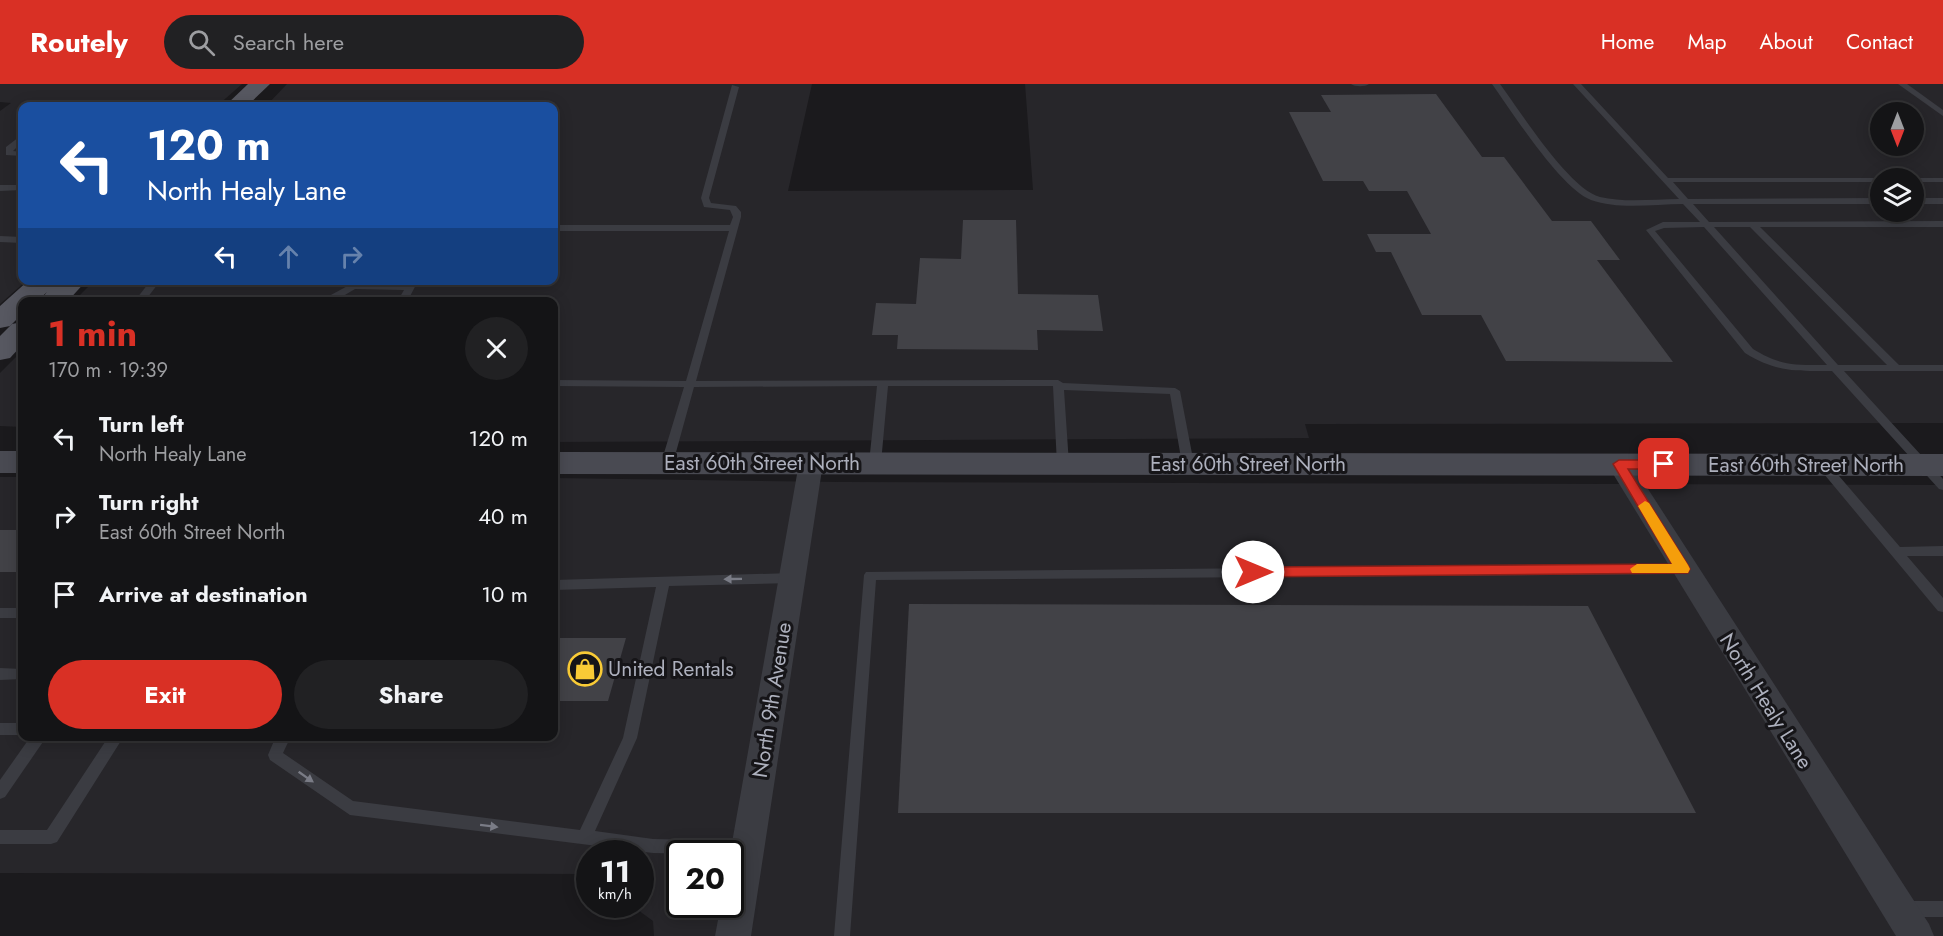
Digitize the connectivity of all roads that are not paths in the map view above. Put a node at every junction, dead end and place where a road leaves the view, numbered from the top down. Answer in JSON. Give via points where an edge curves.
{"nodes":[{"id":1,"x":260,"y":84,"type":"edge"},
{"id":2,"x":1355,"y":84,"type":"edge"},
{"id":3,"x":1365,"y":84,"type":"edge"},
{"id":4,"x":1496,"y":84,"type":"edge"},
{"id":5,"x":1577,"y":84,"type":"edge"},
{"id":6,"x":1895,"y":84,"type":"edge"},
{"id":7,"x":1903,"y":84,"type":"edge"},
{"id":8,"x":735,"y":87,"type":"dead end"},
{"id":9,"x":240,"y":102,"type":"edge"},
{"id":10,"x":1941,"y":110,"type":"edge"},
{"id":11,"x":18,"y":142,"type":"edge"},
{"id":12,"x":18,"y":154,"type":"edge"},
{"id":13,"x":1667,"y":180,"type":"junction"},
{"id":14,"x":1870,"y":180,"type":"edge"},
{"id":15,"x":1924,"y":180,"type":"edge"},
{"id":16,"x":1943,"y":180,"type":"edge"},
{"id":17,"x":0,"y":188,"type":"edge"},
{"id":18,"x":18,"y":188,"type":"edge"},
{"id":19,"x":1870,"y":201,"type":"edge"},
{"id":20,"x":1924,"y":201,"type":"edge"},
{"id":21,"x":1943,"y":201,"type":"edge"},
{"id":22,"x":1688,"y":202,"type":"junction"},
{"id":23,"x":1708,"y":224,"type":"junction"},
{"id":24,"x":1943,"y":224,"type":"edge"},
{"id":25,"x":1753,"y":225,"type":"junction"},
{"id":26,"x":558,"y":228,"type":"edge"},
{"id":27,"x":734,"y":228,"type":"junction"},
{"id":28,"x":0,"y":239,"type":"edge"},
{"id":29,"x":18,"y":240,"type":"edge"},
{"id":30,"x":37,"y":285,"type":"edge"},
{"id":31,"x":69,"y":285,"type":"edge"},
{"id":32,"x":153,"y":285,"type":"edge"},
{"id":33,"x":352,"y":285,"type":"edge"},
{"id":34,"x":57,"y":297,"type":"edge"},
{"id":35,"x":142,"y":297,"type":"edge"},
{"id":36,"x":336,"y":297,"type":"edge"},
{"id":37,"x":10,"y":302,"type":"edge"},
{"id":38,"x":0,"y":320,"type":"edge"},
{"id":39,"x":18,"y":334,"type":"edge"},
{"id":40,"x":0,"y":352,"type":"edge"},
{"id":41,"x":1834,"y":368,"type":"junction"},
{"id":42,"x":1896,"y":368,"type":"junction"},
{"id":43,"x":1943,"y":368,"type":"edge"},
{"id":44,"x":558,"y":383,"type":"edge"},
{"id":45,"x":690,"y":384,"type":"junction"},
{"id":46,"x":883,"y":384,"type":"junction"},
{"id":47,"x":1058,"y":386,"type":"junction"},
{"id":48,"x":0,"y":462,"type":"edge"},
{"id":49,"x":18,"y":462,"type":"edge"},
{"id":50,"x":558,"y":463,"type":"edge"},
{"id":51,"x":667,"y":463,"type":"junction"},
{"id":52,"x":811,"y":463,"type":"junction"},
{"id":53,"x":875,"y":463,"type":"junction"},
{"id":54,"x":1063,"y":464,"type":"junction"},
{"id":55,"x":1188,"y":464,"type":"junction"},
{"id":56,"x":1619,"y":464,"type":"junction"},
{"id":57,"x":1823,"y":465,"type":"junction"},
{"id":58,"x":1936,"y":472,"type":"edge"},
{"id":59,"x":1943,"y":551,"type":"edge"},
{"id":60,"x":1897,"y":552,"type":"junction"},
{"id":61,"x":1683,"y":569,"type":"junction"},
{"id":62,"x":792,"y":578,"type":"junction"},
{"id":63,"x":664,"y":581,"type":"junction"},
{"id":64,"x":558,"y":585,"type":"edge"},
{"id":65,"x":1943,"y":607,"type":"edge"},
{"id":66,"x":0,"y":613,"type":"edge"},
{"id":67,"x":18,"y":613,"type":"edge"},
{"id":68,"x":0,"y":674,"type":"edge"},
{"id":69,"x":18,"y":674,"type":"edge"},
{"id":70,"x":0,"y":729,"type":"edge"},
{"id":71,"x":18,"y":729,"type":"edge"},
{"id":72,"x":36,"y":741,"type":"edge"},
{"id":73,"x":114,"y":741,"type":"edge"},
{"id":74,"x":281,"y":741,"type":"edge"},
{"id":75,"x":0,"y":792,"type":"edge"},
{"id":76,"x":0,"y":837,"type":"edge"},
{"id":77,"x":584,"y":838,"type":"junction"},
{"id":78,"x":747,"y":848,"type":"junction"},
{"id":79,"x":1899,"y":909,"type":"junction"},
{"id":80,"x":1943,"y":909,"type":"edge"},
{"id":81,"x":733,"y":936,"type":"edge"},
{"id":82,"x":842,"y":936,"type":"edge"},
{"id":83,"x":1916,"y":936,"type":"edge"}],
"edges":[{"from":1,"to":9,"type":"main road"},
{"from":2,"to":3,"type":"lane"},
{"from":4,"to":22,"type":"lane","via":[[1572,183],[1589,196],[1631,202]]},
{"from":5,"to":13,"type":"lane"},
{"from":6,"to":7,"type":"lane"},
{"from":7,"to":10,"type":"lane"},
{"from":8,"to":27,"type":"lane","via":[[705,198],[707,205],[737,212]]},
{"from":11,"to":12,"type":"lane","via":[[9,149],[9,153]]},
{"from":13,"to":14,"type":"lane"},
{"from":13,"to":22,"type":"lane"},
{"from":15,"to":16,"type":"lane"},
{"from":17,"to":18,"type":"lane"},
{"from":19,"to":22,"type":"lane"},
{"from":20,"to":21,"type":"lane"},
{"from":22,"to":23,"type":"lane"},
{"from":23,"to":25,"type":"lane"},
{"from":23,"to":41,"type":"lane"},
{"from":23,"to":41,"type":"lane","via":[[1663,225],[1650,230],[1749,351],[1788,368]]},
{"from":24,"to":25,"type":"lane"},
{"from":25,"to":42,"type":"lane"},
{"from":26,"to":27,"type":"lane"},
{"from":27,"to":45,"type":"lane"},
{"from":28,"to":29,"type":"lane"},
{"from":30,"to":37,"type":"main road"},
{"from":31,"to":34,"type":"main road"},
{"from":32,"to":35,"type":"lane"},
{"from":33,"to":36,"type":"lane"},
{"from":37,"to":38,"type":"main road"},
{"from":39,"to":40,"type":"main road"},
{"from":41,"to":42,"type":"lane"},
{"from":41,"to":58,"type":"lane"},
{"from":42,"to":43,"type":"lane"},
{"from":44,"to":45,"type":"lane"},
{"from":45,"to":46,"type":"lane"},
{"from":45,"to":51,"type":"lane"},
{"from":46,"to":47,"type":"lane"},
{"from":46,"to":53,"type":"lane"},
{"from":47,"to":54,"type":"lane"},
{"from":47,"to":55,"type":"lane","via":[[1174,392]]},
{"from":48,"to":49,"type":"main road"},
{"from":50,"to":51,"type":"main road","name":"East 60th Street North"},
{"from":51,"to":52,"type":"main road","name":"East 60th Street North"},
{"from":52,"to":53,"type":"main road","name":"East 60th Street North"},
{"from":52,"to":62,"type":"street","name":"North 9th Avenue"},
{"from":53,"to":54,"type":"main road","name":"East 60th Street North"},
{"from":54,"to":55,"type":"main road","name":"East 60th Street North"},
{"from":55,"to":56,"type":"main road","name":"East 60th Street North"},
{"from":56,"to":57,"type":"main road","name":"East 60th Street North"},
{"from":56,"to":61,"type":"street","name":"North Healy Lane"},
{"from":57,"to":58,"type":"main road","name":"East 60th Street North"},
{"from":57,"to":60,"type":"lane"},
{"from":59,"to":60,"type":"lane"},
{"from":60,"to":65,"type":"lane"},
{"from":61,"to":79,"type":"street","name":"North Healy Lane"},
{"from":61,"to":82,"type":"lane","via":[[870,575]]},
{"from":62,"to":63,"type":"lane","one_way":true},
{"from":62,"to":78,"type":"street","name":"North 9th Avenue"},
{"from":63,"to":64,"type":"lane"},
{"from":63,"to":77,"type":"lane","via":[[630,738]]},
{"from":66,"to":67,"type":"lane"},
{"from":68,"to":69,"type":"lane"},
{"from":70,"to":71,"type":"lane"},
{"from":72,"to":75,"type":"lane"},
{"from":73,"to":76,"type":"lane","via":[[51,837]]},
{"from":74,"to":77,"type":"lane","one_way":true,"via":[[274,755],[350,808]]},
{"from":77,"to":78,"type":"lane","via":[[653,846]]},
{"from":78,"to":81,"type":"street","name":"North 9th Avenue"},
{"from":79,"to":80,"type":"lane"},
{"from":79,"to":83,"type":"street","name":"North Healy Lane"}]}
